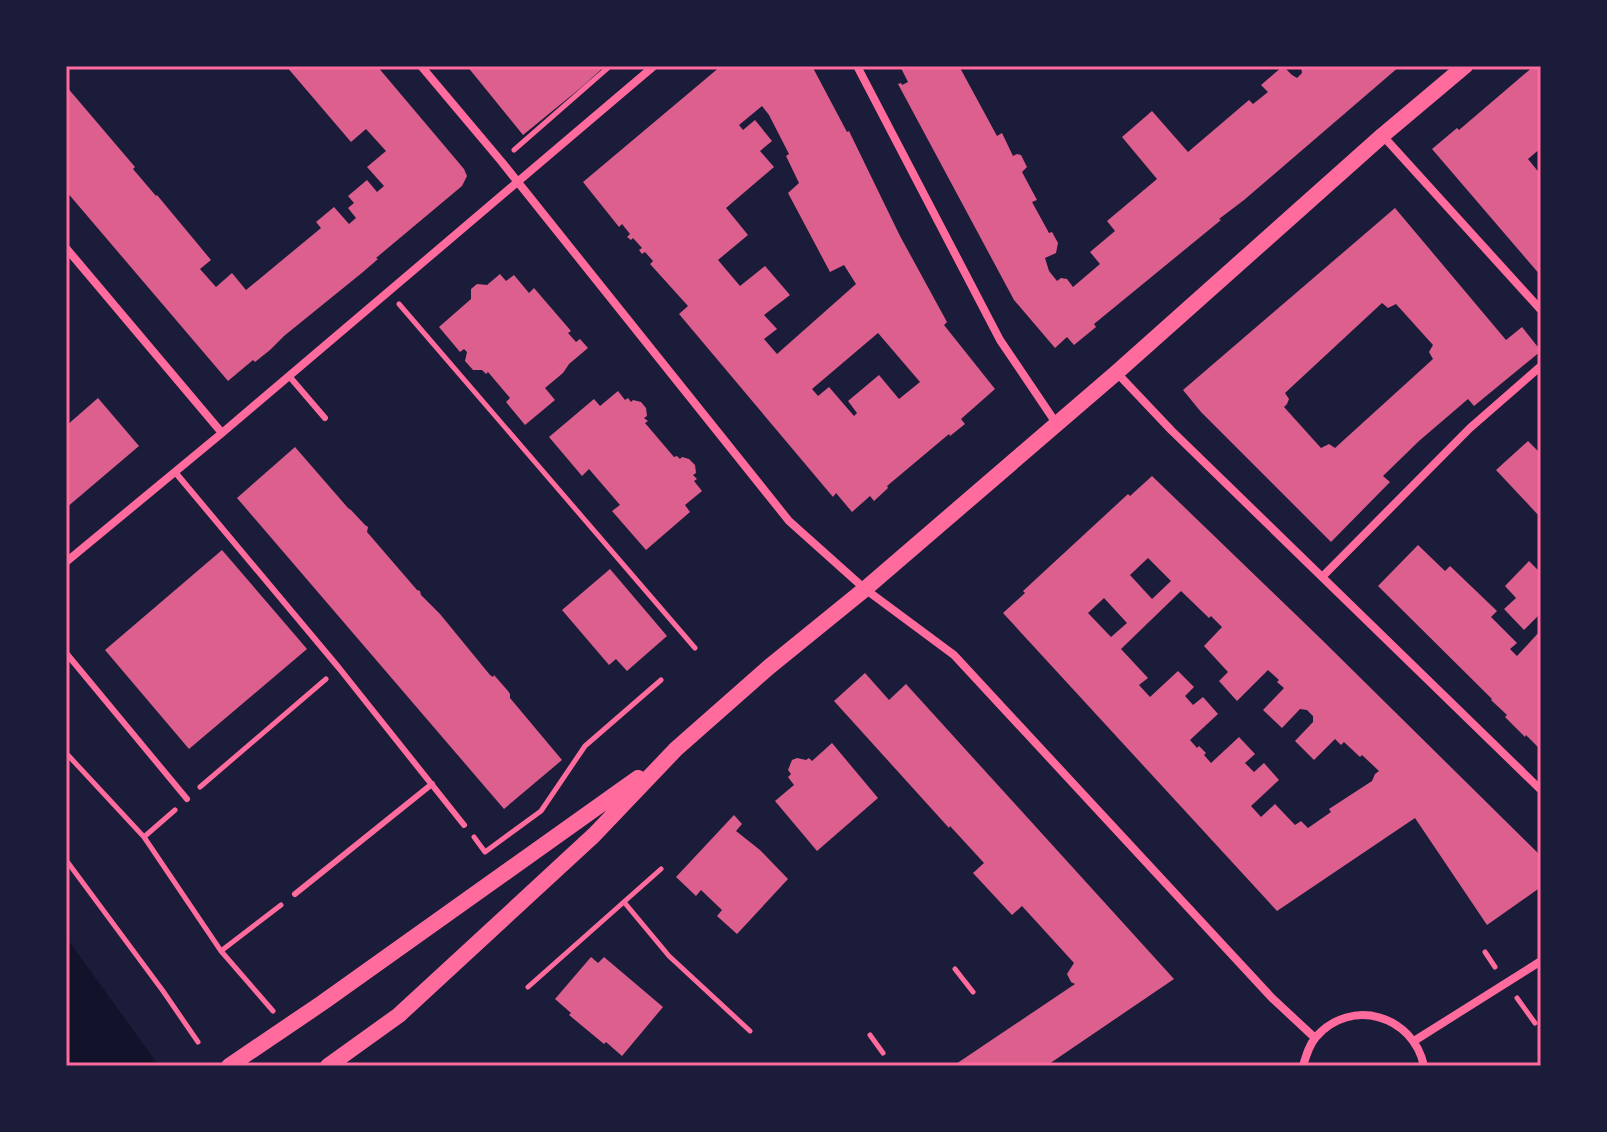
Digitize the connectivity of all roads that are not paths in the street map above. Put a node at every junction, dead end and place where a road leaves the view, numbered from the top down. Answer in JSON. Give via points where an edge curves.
{"nodes":[{"id":1,"x":421,"y":66,"type":"edge"},
{"id":2,"x":654,"y":66,"type":"edge"},
{"id":3,"x":857,"y":66,"type":"edge"},
{"id":4,"x":1465,"y":66,"type":"edge"},
{"id":5,"x":1383,"y":135,"type":"junction"},
{"id":6,"x":517,"y":182,"type":"junction"},
{"id":7,"x":66,"y":248,"type":"edge"},
{"id":8,"x":1541,"y":310,"type":"edge"},
{"id":9,"x":1541,"y":366,"type":"edge"},
{"id":10,"x":1116,"y":373,"type":"junction"},
{"id":11,"x":289,"y":376,"type":"junction"},
{"id":12,"x":325,"y":418,"type":"dead end"},
{"id":13,"x":1056,"y":423,"type":"junction"},
{"id":14,"x":222,"y":433,"type":"junction"},
{"id":15,"x":175,"y":472,"type":"junction"},
{"id":16,"x":66,"y":562,"type":"edge"},
{"id":17,"x":1322,"y":577,"type":"junction"},
{"id":18,"x":865,"y":589,"type":"junction"},
{"id":19,"x":66,"y":653,"type":"edge"},
{"id":20,"x":666,"y":758,"type":"junction"},
{"id":21,"x":432,"y":784,"type":"junction"},
{"id":22,"x":1541,"y":790,"type":"edge"},
{"id":23,"x":187,"y":799,"type":"road end"},
{"id":24,"x":464,"y":825,"type":"road end"},
{"id":25,"x":295,"y":894,"type":"road end"},
{"id":26,"x":1541,"y":961,"type":"edge"},
{"id":27,"x":1315,"y":1038,"type":"junction"},
{"id":28,"x":1414,"y":1041,"type":"junction"},
{"id":29,"x":229,"y":1066,"type":"edge"},
{"id":30,"x":328,"y":1066,"type":"edge"},
{"id":31,"x":1303,"y":1066,"type":"edge"},
{"id":32,"x":1424,"y":1066,"type":"edge"}],
"edges":[{"from":1,"to":6,"type":"street"},
{"from":2,"to":6,"type":"street"},
{"from":3,"to":13,"type":"street","via":[[1000,340]]},
{"from":4,"to":5,"type":"main road"},
{"from":5,"to":8,"type":"street"},
{"from":5,"to":10,"type":"main road"},
{"from":6,"to":11,"type":"street"},
{"from":6,"to":18,"type":"street","via":[[789,521]]},
{"from":7,"to":14,"type":"street"},
{"from":9,"to":17,"type":"street","via":[[1470,428]]},
{"from":10,"to":13,"type":"main road"},
{"from":10,"to":17,"type":"street"},
{"from":11,"to":12,"type":"lane"},
{"from":11,"to":14,"type":"street"},
{"from":13,"to":18,"type":"main road"},
{"from":14,"to":15,"type":"street"},
{"from":15,"to":16,"type":"street"},
{"from":15,"to":21,"type":"lane"},
{"from":17,"to":22,"type":"street"},
{"from":18,"to":20,"type":"main road"},
{"from":18,"to":27,"type":"street","via":[[954,655]]},
{"from":19,"to":23,"type":"lane"},
{"from":20,"to":29,"type":"main road"},
{"from":20,"to":30,"type":"main road","via":[[594,835],[399,1015]]},
{"from":21,"to":24,"type":"lane"},
{"from":21,"to":25,"type":"lane"},
{"from":26,"to":28,"type":"street"},
{"from":27,"to":28,"type":"street","via":[[1338,1020],[1362,1015],[1385,1019]]},
{"from":27,"to":31,"type":"street"},
{"from":28,"to":32,"type":"street"}]}
